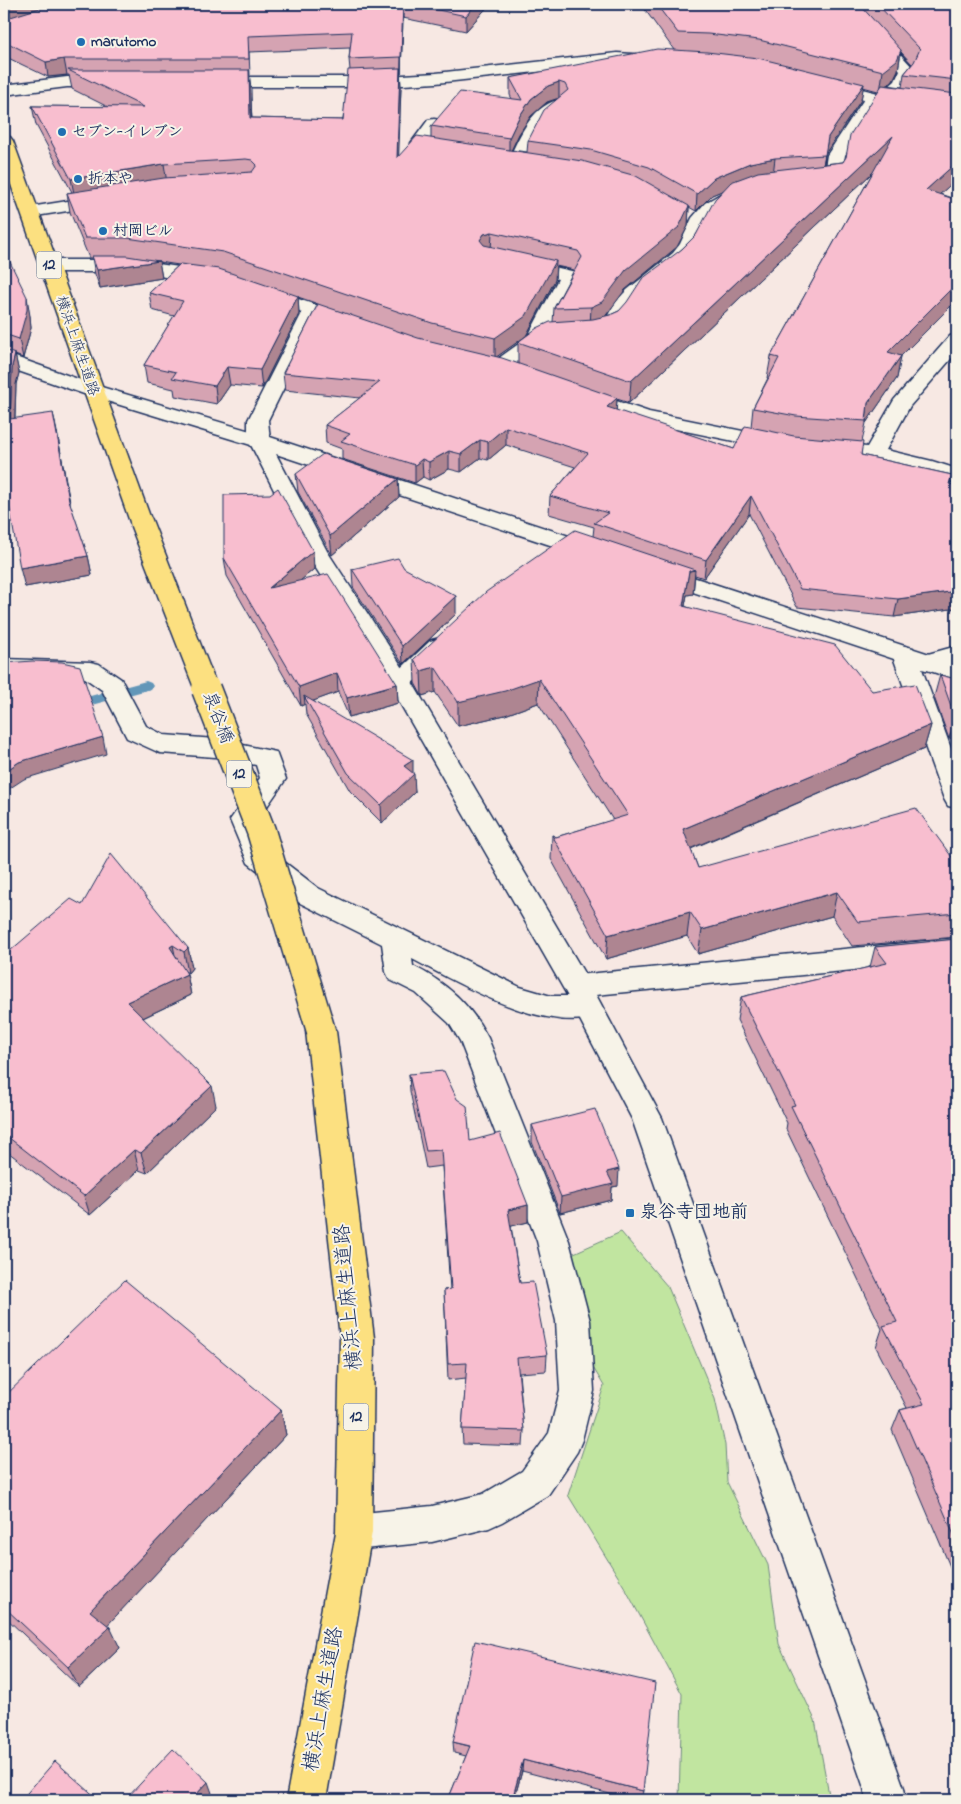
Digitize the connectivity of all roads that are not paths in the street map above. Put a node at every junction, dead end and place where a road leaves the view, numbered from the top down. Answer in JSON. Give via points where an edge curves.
{"nodes":[{"id":1,"x":847,"y":4,"type":"edge"},
{"id":2,"x":662,"y":58,"type":"edge"},
{"id":3,"x":126,"y":82,"type":"edge"},
{"id":4,"x":194,"y":82,"type":"edge"},
{"id":5,"x":813,"y":82,"type":"edge"},
{"id":6,"x":4,"y":90,"type":"edge"},
{"id":7,"x":878,"y":98,"type":"junction"},
{"id":8,"x":558,"y":105,"type":"edge"},
{"id":9,"x":957,"y":108,"type":"edge"},
{"id":10,"x":434,"y":124,"type":"edge"},
{"id":11,"x":4,"y":141,"type":"edge"},
{"id":12,"x":461,"y":155,"type":"edge"},
{"id":13,"x":497,"y":160,"type":"edge"},
{"id":14,"x":515,"y":163,"type":"junction"},
{"id":15,"x":535,"y":166,"type":"edge"},
{"id":16,"x":794,"y":181,"type":"edge"},
{"id":17,"x":765,"y":185,"type":"edge"},
{"id":18,"x":118,"y":198,"type":"edge"},
{"id":19,"x":30,"y":212,"type":"junction"},
{"id":20,"x":682,"y":213,"type":"edge"},
{"id":21,"x":699,"y":222,"type":"junction"},
{"id":22,"x":501,"y":261,"type":"edge"},
{"id":23,"x":49,"y":266,"type":"junction"},
{"id":24,"x":313,"y":310,"type":"junction"},
{"id":25,"x":370,"y":330,"type":"edge"},
{"id":26,"x":957,"y":340,"type":"edge"},
{"id":27,"x":535,"y":341,"type":"junction"},
{"id":28,"x":4,"y":359,"type":"edge"},
{"id":29,"x":499,"y":367,"type":"edge"},
{"id":30,"x":563,"y":388,"type":"edge"},
{"id":31,"x":91,"y":390,"type":"junction"},
{"id":32,"x":259,"y":441,"type":"junction"},
{"id":33,"x":874,"y":453,"type":"junction"},
{"id":34,"x":957,"y":477,"type":"edge"},
{"id":35,"x":140,"y":522,"type":"joint"},
{"id":36,"x":565,"y":542,"type":"junction"},
{"id":37,"x":612,"y":558,"type":"edge"},
{"id":38,"x":543,"y":559,"type":"edge"},
{"id":39,"x":640,"y":567,"type":"edge"},
{"id":40,"x":456,"y":630,"type":"edge"},
{"id":41,"x":957,"y":654,"type":"edge"},
{"id":42,"x":915,"y":658,"type":"junction"},
{"id":43,"x":4,"y":667,"type":"edge"},
{"id":44,"x":957,"y":672,"type":"edge"},
{"id":45,"x":400,"y":682,"type":"junction"},
{"id":46,"x":957,"y":799,"type":"edge"},
{"id":47,"x":395,"y":938,"type":"junction"},
{"id":48,"x":957,"y":949,"type":"edge"},
{"id":49,"x":583,"y":997,"type":"junction"},
{"id":50,"x":321,"y":1031,"type":"joint"},
{"id":51,"x":354,"y":1532,"type":"junction"},
{"id":52,"x":306,"y":1800,"type":"edge"},
{"id":53,"x":886,"y":1800,"type":"edge"}],
"edges":[{"from":1,"to":7,"type":"lane","via":[[908,70],[900,83]]},
{"from":2,"to":4,"type":"street","via":[[616,58],[370,82]]},
{"from":3,"to":6,"type":"street","via":[[67,82]]},
{"from":5,"to":7,"type":"street"},
{"from":7,"to":9,"type":"street"},
{"from":7,"to":16,"type":"street","via":[[836,155],[832,178]]},
{"from":8,"to":14,"type":"lane","via":[[550,109],[533,129]]},
{"from":10,"to":12,"type":"street","via":[[420,143],[425,150]]},
{"from":11,"to":19,"type":"main road","name":"横浜上麻生道路","number":"12"},
{"from":13,"to":14,"type":"street"},
{"from":14,"to":15,"type":"street"},
{"from":17,"to":21,"type":"street","via":[[722,198]]},
{"from":18,"to":19,"type":"street"},
{"from":19,"to":23,"type":"main road","name":"横浜上麻生道路","number":"12"},
{"from":20,"to":21,"type":"street"},
{"from":21,"to":27,"type":"street","via":[[686,250],[625,303],[616,321],[598,334],[545,337]]},
{"from":22,"to":27,"type":"street","via":[[568,276]]},
{"from":23,"to":24,"type":"street","via":[[130,266],[234,283]]},
{"from":23,"to":31,"type":"main road","name":"横浜上麻生道路","number":"12"},
{"from":24,"to":25,"type":"street"},
{"from":24,"to":32,"type":"street","via":[[258,420]]},
{"from":26,"to":33,"type":"street","via":[[901,404]]},
{"from":27,"to":29,"type":"street"},
{"from":28,"to":31,"type":"street"},
{"from":30,"to":33,"type":"street","via":[[644,417],[801,447]]},
{"from":31,"to":32,"type":"street"},
{"from":31,"to":35,"type":"main road","name":"横浜上麻生道路","number":"12"},
{"from":32,"to":36,"type":"street"},
{"from":32,"to":45,"type":"street","via":[[316,551]]},
{"from":33,"to":34,"type":"street","via":[[924,464]]},
{"from":35,"to":50,"type":"main road","name":"泉谷橋","number":"12","bridge":true,"via":[[261,831]]},
{"from":36,"to":37,"type":"street"},
{"from":36,"to":38,"type":"lane"},
{"from":39,"to":42,"type":"street"},
{"from":40,"to":45,"type":"lane"},
{"from":41,"to":42,"type":"street"},
{"from":42,"to":44,"type":"street"},
{"from":42,"to":46,"type":"street"},
{"from":43,"to":47,"type":"street","via":[[90,670],[118,695],[136,732],[160,744],[215,748],[267,758],[273,779],[243,820],[258,856],[308,895]]},
{"from":45,"to":49,"type":"street"},
{"from":47,"to":49,"type":"street","via":[[512,996],[551,1007]]},
{"from":47,"to":51,"type":"street","via":[[400,972],[426,985],[459,1015],[473,1038],[553,1241],[573,1321],[577,1391],[565,1440],[535,1483],[489,1510],[432,1524]]},
{"from":48,"to":49,"type":"street"},
{"from":49,"to":53,"type":"street","via":[[647,1118]]},
{"from":50,"to":51,"type":"main road","name":"横浜上麻生道路","number":"12","via":[[357,1338]]},
{"from":51,"to":52,"type":"main road","name":"横浜上麻生道路","number":"12"}]}
